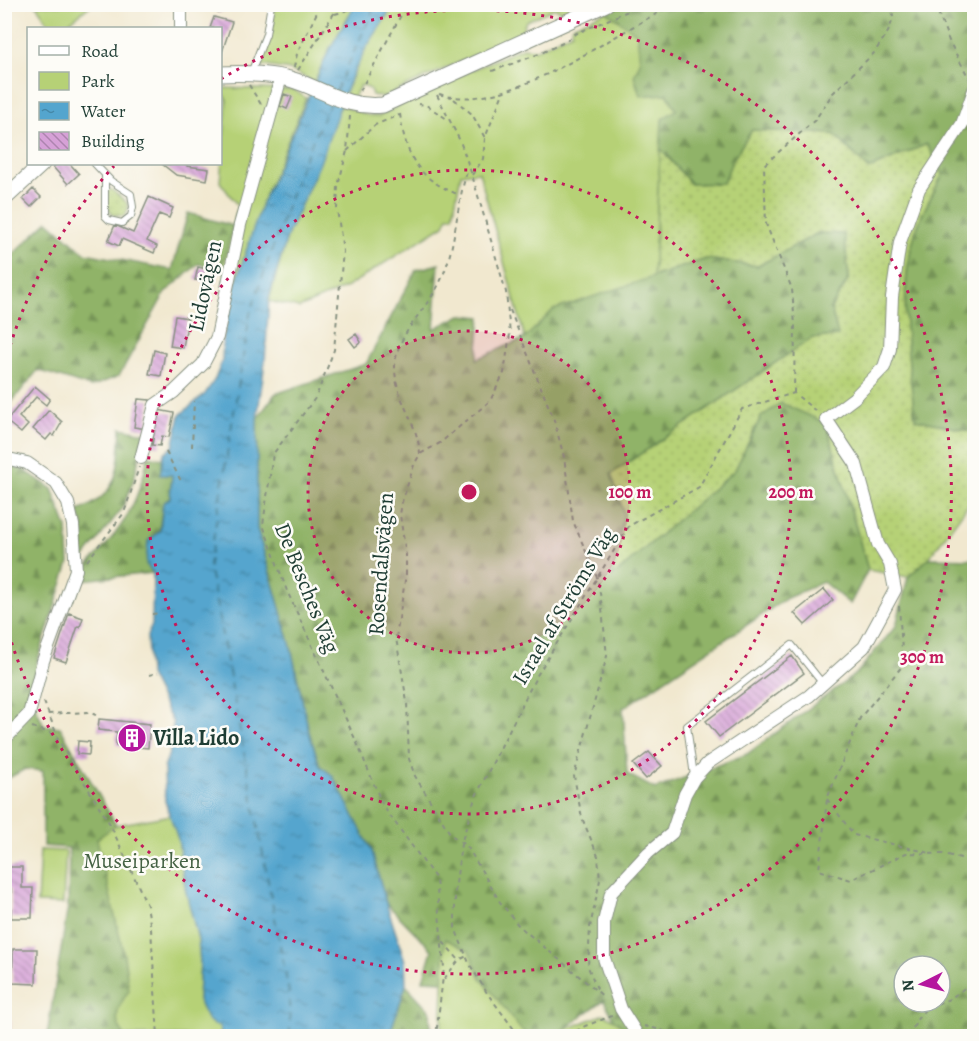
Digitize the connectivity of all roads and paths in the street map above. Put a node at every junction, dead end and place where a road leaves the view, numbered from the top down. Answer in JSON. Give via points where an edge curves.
{"nodes":[{"id":1,"x":181,"y":4,"type":"edge"},
{"id":2,"x":271,"y":4,"type":"edge"},
{"id":3,"x":321,"y":4,"type":"edge"},
{"id":4,"x":340,"y":4,"type":"edge"},
{"id":5,"x":351,"y":4,"type":"edge"},
{"id":6,"x":407,"y":4,"type":"edge"},
{"id":7,"x":606,"y":4,"type":"edge"},
{"id":8,"x":644,"y":4,"type":"edge"},
{"id":9,"x":677,"y":4,"type":"edge"},
{"id":10,"x":892,"y":4,"type":"edge"},
{"id":11,"x":935,"y":4,"type":"edge"},
{"id":12,"x":335,"y":14,"type":"junction"},
{"id":13,"x":182,"y":27,"type":"edge"},
{"id":14,"x":489,"y":72,"type":"dead end"},
{"id":15,"x":222,"y":74,"type":"edge"},
{"id":16,"x":290,"y":77,"type":"junction"},
{"id":17,"x":250,"y":79,"type":"junction"},
{"id":18,"x":447,"y":89,"type":"dead end"},
{"id":19,"x":975,"y":89,"type":"edge"},
{"id":20,"x":436,"y":93,"type":"junction"},
{"id":21,"x":503,"y":93,"type":"junction"},
{"id":22,"x":453,"y":98,"type":"junction"},
{"id":23,"x":406,"y":100,"type":"junction"},
{"id":24,"x":351,"y":104,"type":"junction"},
{"id":25,"x":400,"y":114,"type":"junction"},
{"id":26,"x":447,"y":119,"type":"junction"},
{"id":27,"x":270,"y":123,"type":"junction"},
{"id":28,"x":485,"y":138,"type":"junction"},
{"id":29,"x":347,"y":151,"type":"junction"},
{"id":30,"x":41,"y":165,"type":"edge"},
{"id":31,"x":96,"y":165,"type":"edge"},
{"id":32,"x":469,"y":168,"type":"junction"},
{"id":33,"x":105,"y":175,"type":"junction"},
{"id":34,"x":472,"y":175,"type":"junction"},
{"id":35,"x":461,"y":195,"type":"junction"},
{"id":36,"x":4,"y":200,"type":"edge"},
{"id":37,"x":509,"y":308,"type":"junction"},
{"id":38,"x":794,"y":393,"type":"junction"},
{"id":39,"x":194,"y":401,"type":"dead end"},
{"id":40,"x":826,"y":419,"type":"junction"},
{"id":41,"x":192,"y":447,"type":"dead end"},
{"id":42,"x":166,"y":452,"type":"dead end"},
{"id":43,"x":420,"y":454,"type":"junction"},
{"id":44,"x":4,"y":458,"type":"edge"},
{"id":45,"x":141,"y":459,"type":"joint"},
{"id":46,"x":182,"y":483,"type":"dead end"},
{"id":47,"x":76,"y":570,"type":"junction"},
{"id":48,"x":598,"y":580,"type":"junction"},
{"id":49,"x":895,"y":590,"type":"junction"},
{"id":50,"x":161,"y":613,"type":"dead end"},
{"id":51,"x":152,"y":614,"type":"dead end"},
{"id":52,"x":158,"y":673,"type":"dead end"},
{"id":53,"x":149,"y":675,"type":"dead end"},
{"id":54,"x":823,"y":684,"type":"junction"},
{"id":55,"x":43,"y":700,"type":"dead end"},
{"id":56,"x":48,"y":714,"type":"junction"},
{"id":57,"x":96,"y":715,"type":"dead end"},
{"id":58,"x":29,"y":728,"type":"dead end"},
{"id":59,"x":4,"y":740,"type":"edge"},
{"id":60,"x":60,"y":743,"type":"junction"},
{"id":61,"x":694,"y":778,"type":"junction"},
{"id":62,"x":827,"y":800,"type":"junction"},
{"id":63,"x":461,"y":844,"type":"junction"},
{"id":64,"x":933,"y":854,"type":"junction"},
{"id":65,"x":975,"y":861,"type":"edge"},
{"id":66,"x":442,"y":941,"type":"junction"},
{"id":67,"x":467,"y":956,"type":"junction"},
{"id":68,"x":459,"y":960,"type":"junction"},
{"id":69,"x":444,"y":980,"type":"junction"},
{"id":70,"x":975,"y":981,"type":"edge"},
{"id":71,"x":598,"y":992,"type":"junction"},
{"id":72,"x":605,"y":1000,"type":"dead end"},
{"id":73,"x":610,"y":1007,"type":"dead end"},
{"id":74,"x":619,"y":1014,"type":"junction"},
{"id":75,"x":630,"y":1024,"type":"junction"},
{"id":76,"x":158,"y":1036,"type":"edge"},
{"id":77,"x":436,"y":1036,"type":"edge"},
{"id":78,"x":519,"y":1036,"type":"edge"},
{"id":79,"x":568,"y":1036,"type":"edge"},
{"id":80,"x":638,"y":1036,"type":"edge"},
{"id":81,"x":672,"y":1036,"type":"edge"},
{"id":82,"x":909,"y":1036,"type":"edge"}],
"edges":[{"from":1,"to":13,"type":"street"},
{"from":2,"to":17,"type":"lane","via":[[266,34]]},
{"from":3,"to":16,"type":"path"},
{"from":4,"to":12,"type":"path"},
{"from":5,"to":12,"type":"path","via":[[348,10]]},
{"from":6,"to":24,"type":"path"},
{"from":7,"to":23,"type":"street"},
{"from":8,"to":14,"type":"path","via":[[539,54]]},
{"from":9,"to":21,"type":"path"},
{"from":10,"to":38,"type":"path","via":[[893,19],[888,32],[873,53],[833,93],[815,120],[765,165],[766,224],[792,289]]},
{"from":11,"to":19,"type":"path","via":[[949,41]]},
{"from":12,"to":16,"type":"path"},
{"from":15,"to":17,"type":"street"},
{"from":16,"to":17,"type":"street"},
{"from":16,"to":24,"type":"street"},
{"from":16,"to":27,"type":"street","name":"Lidovägen"},
{"from":17,"to":27,"type":"path"},
{"from":18,"to":20,"type":"path"},
{"from":19,"to":40,"type":"street","via":[[962,124],[919,189],[900,242],[890,349],[884,367],[854,398]]},
{"from":20,"to":22,"type":"path"},
{"from":20,"to":26,"type":"path"},
{"from":21,"to":22,"type":"path"},
{"from":21,"to":28,"type":"path"},
{"from":22,"to":28,"type":"path","via":[[472,114]]},
{"from":23,"to":24,"type":"street","via":[[382,105]]},
{"from":23,"to":25,"type":"path"},
{"from":23,"to":26,"type":"path","via":[[426,105]]},
{"from":24,"to":29,"type":"path","name":"De Besches Väg"},
{"from":25,"to":29,"type":"path","via":[[375,125]]},
{"from":25,"to":35,"type":"path","via":[[405,143],[418,171],[440,188]]},
{"from":26,"to":32,"type":"path"},
{"from":27,"to":45,"type":"street","name":"Lidovägen","via":[[240,225],[217,337],[203,364],[154,405]]},
{"from":28,"to":34,"type":"path","via":[[483,159]]},
{"from":29,"to":66,"type":"path","name":"De Besches Väg","via":[[338,186],[343,251],[334,350],[316,397],[273,454],[263,525],[287,591],[383,806],[436,879]]},
{"from":30,"to":36,"type":"street"},
{"from":31,"to":33,"type":"lane"},
{"from":32,"to":34,"type":"path"},
{"from":32,"to":35,"type":"path"},
{"from":33,"to":33,"type":"lane","via":[[105,216],[122,223],[131,216],[131,194]]},
{"from":34,"to":37,"type":"path"},
{"from":35,"to":43,"type":"path","via":[[447,266],[409,330],[395,364],[400,399],[420,440]]},
{"from":37,"to":43,"type":"path","via":[[504,373],[490,401],[440,443]]},
{"from":37,"to":48,"type":"path","via":[[554,420],[573,521]]},
{"from":38,"to":40,"type":"path"},
{"from":38,"to":48,"type":"path","name":"Israel af Ströms Väg","via":[[742,409],[699,487],[629,526]]},
{"from":39,"to":41,"type":"path"},
{"from":40,"to":49,"type":"street","via":[[856,464]]},
{"from":42,"to":46,"type":"path"},
{"from":43,"to":63,"type":"path","name":"Rosendalsvägen","via":[[400,515],[406,574],[396,624],[397,652],[415,776],[451,836]]},
{"from":44,"to":47,"type":"street","via":[[39,469],[56,483],[68,503]]},
{"from":45,"to":47,"type":"path","via":[[124,513]]},
{"from":47,"to":59,"type":"street","via":[[43,661],[29,714]]},
{"from":48,"to":63,"type":"path","name":"Israel af Ströms Väg","via":[[536,677],[494,757],[475,798]]},
{"from":48,"to":71,"type":"path","via":[[607,656],[574,776],[582,818],[598,856],[600,880],[590,927],[588,968]]},
{"from":49,"to":54,"type":"street","via":[[864,647]]},
{"from":49,"to":62,"type":"path","via":[[902,617],[903,665],[860,718]]},
{"from":50,"to":51,"type":"path"},
{"from":52,"to":53,"type":"path"},
{"from":54,"to":61,"type":"street","via":[[708,763]]},
{"from":54,"to":61,"type":"lane","via":[[792,645],[687,726]]},
{"from":55,"to":56,"type":"path"},
{"from":56,"to":57,"type":"path"},
{"from":56,"to":60,"type":"path"},
{"from":58,"to":60,"type":"path","via":[[50,733]]},
{"from":60,"to":76,"type":"path","via":[[110,824],[147,905]]},
{"from":61,"to":74,"type":"street","via":[[672,833],[648,853],[609,899],[603,950]]},
{"from":62,"to":64,"type":"path","via":[[854,835]]},
{"from":62,"to":64,"type":"path","via":[[819,870],[851,880],[906,853]]},
{"from":63,"to":67,"type":"path","via":[[454,911],[455,928]]},
{"from":63,"to":71,"type":"path","name":"Rosendalsvägen","via":[[467,846],[519,926]]},
{"from":64,"to":65,"type":"path"},
{"from":66,"to":68,"type":"path"},
{"from":66,"to":69,"type":"path","name":"De Besches Väg"},
{"from":67,"to":68,"type":"path"},
{"from":67,"to":78,"type":"path","via":[[487,993]]},
{"from":68,"to":69,"type":"path"},
{"from":69,"to":77,"type":"path","name":"De Besches Väg"},
{"from":70,"to":82,"type":"path","via":[[950,999],[927,1007]]},
{"from":71,"to":72,"type":"path"},
{"from":73,"to":74,"type":"path"},
{"from":74,"to":75,"type":"street"},
{"from":74,"to":79,"type":"path"},
{"from":75,"to":80,"type":"street"},
{"from":75,"to":81,"type":"path","via":[[662,1030]]}]}
